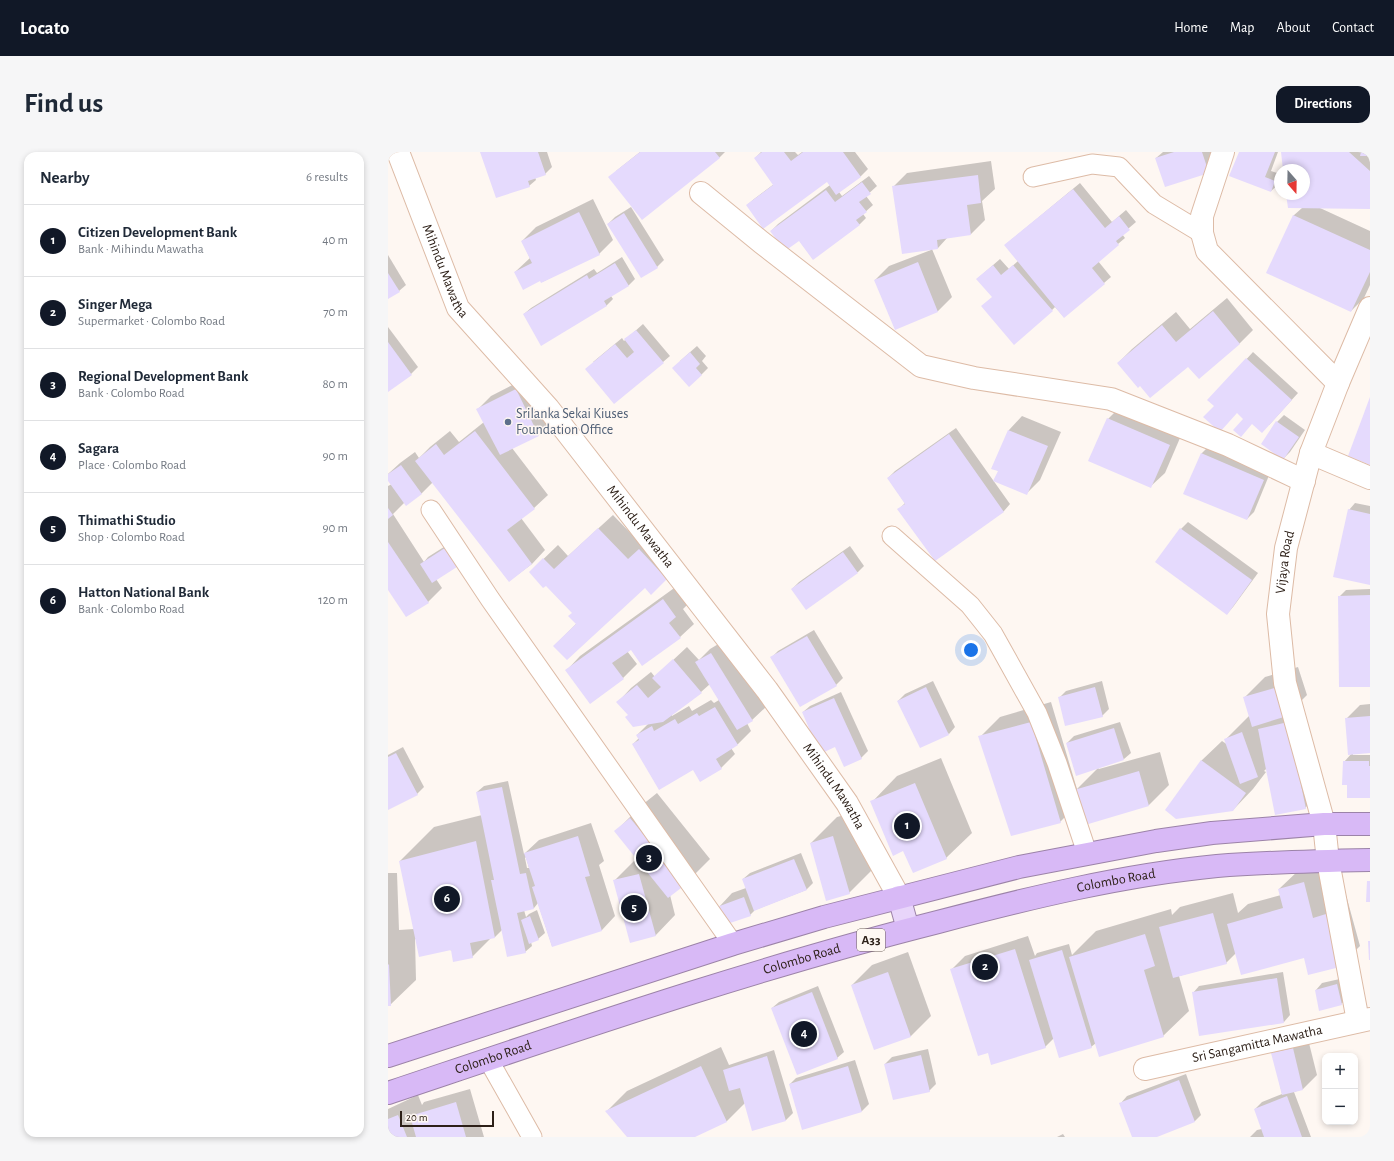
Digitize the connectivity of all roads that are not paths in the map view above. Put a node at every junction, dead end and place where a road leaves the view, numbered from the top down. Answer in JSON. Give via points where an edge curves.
{"nodes":[{"id":1,"x":398,"y":152,"type":"edge"},
{"id":2,"x":1223,"y":152,"type":"edge"},
{"id":3,"x":1033,"y":177,"type":"dead end"},
{"id":4,"x":701,"y":193,"type":"dead end"},
{"id":5,"x":1202,"y":233,"type":"junction"},
{"id":6,"x":1370,"y":308,"type":"edge"},
{"id":7,"x":1338,"y":383,"type":"junction"},
{"id":8,"x":1311,"y":453,"type":"junction"},
{"id":9,"x":1370,"y":478,"type":"edge"},
{"id":10,"x":1304,"y":481,"type":"junction"},
{"id":11,"x":431,"y":510,"type":"dead end"},
{"id":12,"x":892,"y":536,"type":"dead end"},
{"id":13,"x":1324,"y":824,"type":"junction"},
{"id":14,"x":1370,"y":824,"type":"edge"},
{"id":15,"x":1087,"y":853,"type":"junction"},
{"id":16,"x":1328,"y":860,"type":"junction"},
{"id":17,"x":1370,"y":860,"type":"edge"},
{"id":18,"x":899,"y":897,"type":"junction"},
{"id":19,"x":908,"y":930,"type":"junction"},
{"id":20,"x":733,"y":944,"type":"junction"},
{"id":21,"x":1364,"y":1020,"type":"edge"},
{"id":22,"x":388,"y":1056,"type":"edge"},
{"id":23,"x":488,"y":1058,"type":"junction"},
{"id":24,"x":1145,"y":1069,"type":"dead end"},
{"id":25,"x":388,"y":1093,"type":"edge"},
{"id":26,"x":532,"y":1137,"type":"edge"}],
"edges":[{"from":1,"to":18,"type":"street","name":"Mihindu Mawatha","via":[[458,308],[548,408],[767,690],[847,803]]},
{"from":2,"to":5,"type":"street","via":[[1202,216]]},
{"from":3,"to":5,"type":"lane","via":[[1092,164],[1119,167],[1154,204]]},
{"from":4,"to":10,"type":"street","via":[[921,366],[974,378],[1111,399],[1228,445]]},
{"from":5,"to":7,"type":"street","via":[[1207,251]]},
{"from":6,"to":7,"type":"street","name":"Vijaya Road"},
{"from":7,"to":8,"type":"street","name":"Vijaya Road"},
{"from":8,"to":9,"type":"street"},
{"from":8,"to":10,"type":"street","name":"Vijaya Road"},
{"from":10,"to":13,"type":"street","name":"Vijaya Road","via":[[1286,548],[1278,614],[1285,683]]},
{"from":11,"to":20,"type":"lane","via":[[495,606]]},
{"from":12,"to":15,"type":"lane","via":[[970,604],[993,634],[1037,713],[1057,763]]},
{"from":13,"to":14,"type":"highway","number":"A33"},
{"from":13,"to":15,"type":"highway","number":"A33","via":[[1212,833]]},
{"from":13,"to":16,"type":"street","name":"Vijaya Road"},
{"from":15,"to":18,"type":"highway","number":"A33"},
{"from":16,"to":17,"type":"highway","name":"Colombo Road","number":"A33"},
{"from":16,"to":19,"type":"highway","name":"Colombo Road","number":"A33","via":[[1216,866],[1163,873],[1025,900]]},
{"from":16,"to":21,"type":"street","name":"Vijaya Road"},
{"from":18,"to":19,"type":"main road"},
{"from":18,"to":20,"type":"highway","number":"A33"},
{"from":19,"to":23,"type":"highway","name":"Colombo Road","number":"A33","via":[[743,976]]},
{"from":20,"to":22,"type":"highway","number":"A33"},
{"from":21,"to":24,"type":"street","name":"Sri Sangamitta Mawatha"},
{"from":23,"to":25,"type":"highway","name":"Colombo Road","number":"A33"},
{"from":23,"to":26,"type":"lane"}]}
